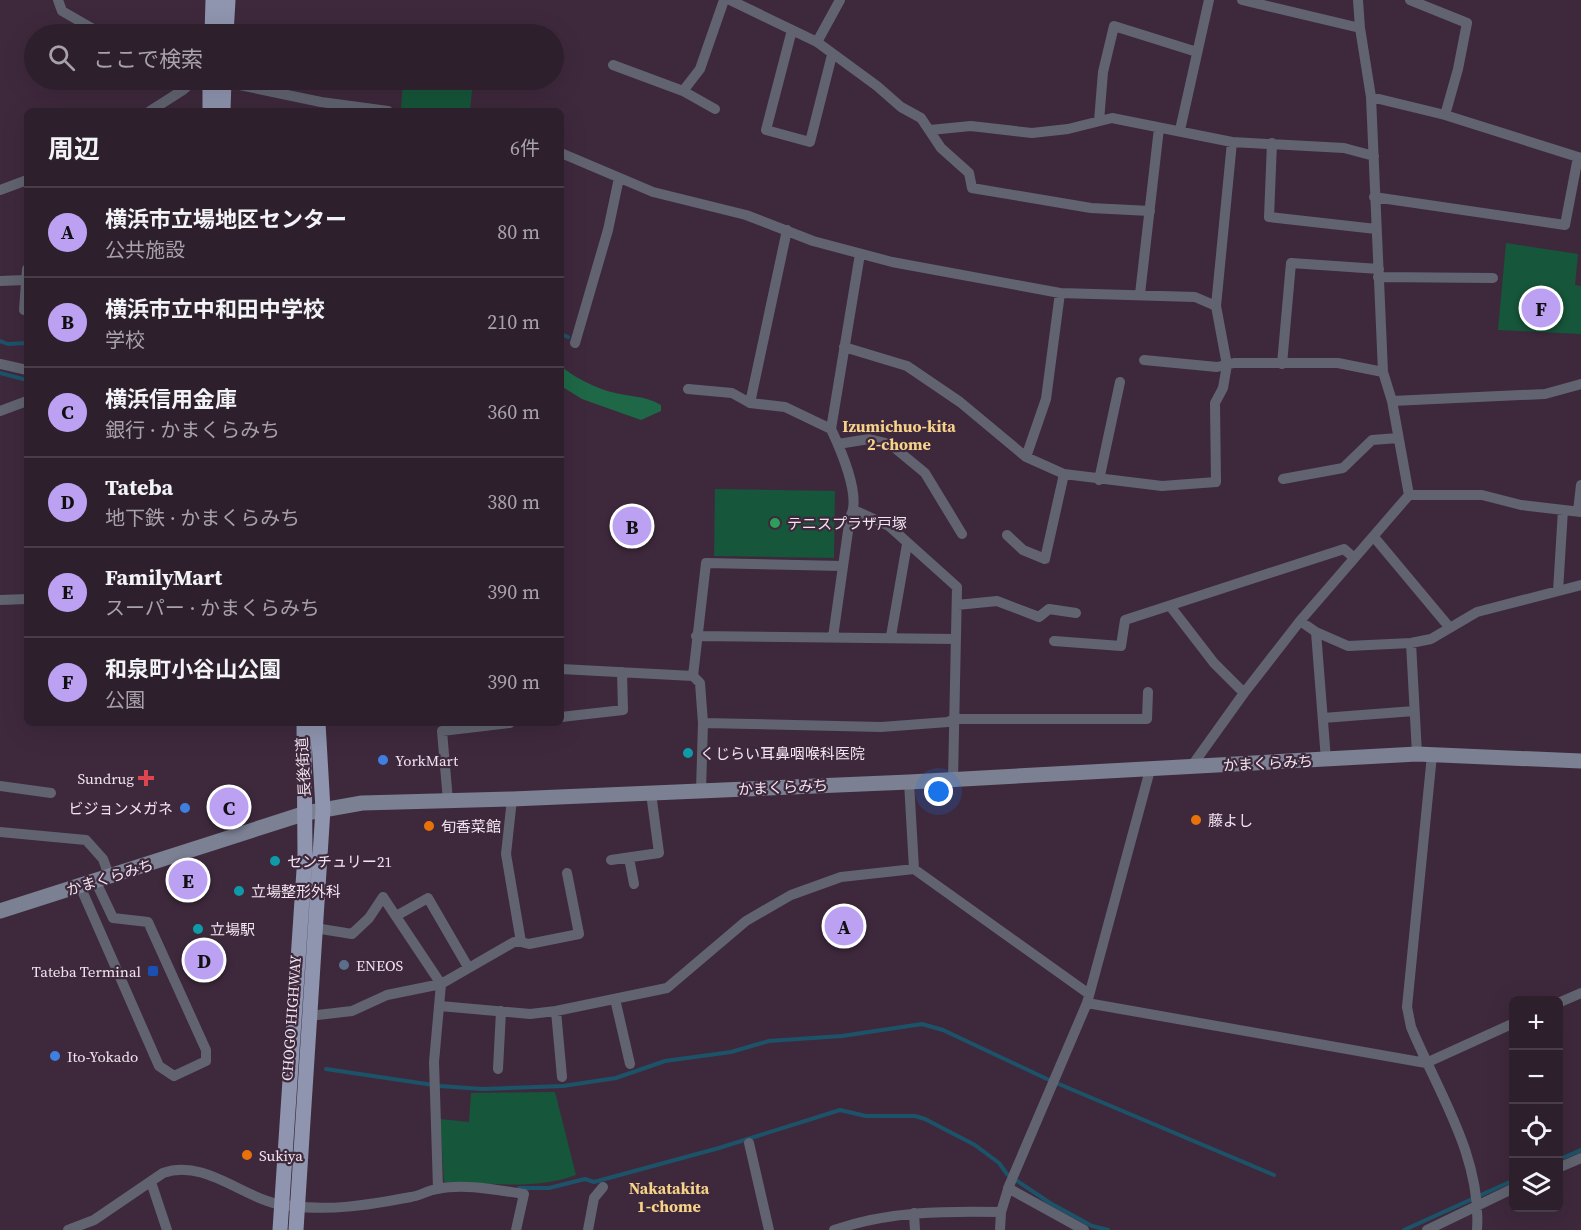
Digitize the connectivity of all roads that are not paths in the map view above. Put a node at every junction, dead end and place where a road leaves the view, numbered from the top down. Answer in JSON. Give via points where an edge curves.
{"nodes":[{"id":1,"x":58,"y":0,"type":"edge"},
{"id":2,"x":213,"y":0,"type":"edge"},
{"id":3,"x":228,"y":0,"type":"edge"},
{"id":4,"x":723,"y":0,"type":"edge"},
{"id":5,"x":730,"y":0,"type":"edge"},
{"id":6,"x":840,"y":0,"type":"edge"},
{"id":7,"x":1209,"y":0,"type":"edge"},
{"id":8,"x":1242,"y":0,"type":"edge"},
{"id":9,"x":1358,"y":0,"type":"edge"},
{"id":10,"x":1410,"y":0,"type":"edge"},
{"id":11,"x":1427,"y":2,"type":"edge"},
{"id":12,"x":85,"y":24,"type":"edge"},
{"id":13,"x":212,"y":24,"type":"edge"},
{"id":14,"x":227,"y":24,"type":"edge"},
{"id":15,"x":1360,"y":28,"type":"junction"},
{"id":16,"x":792,"y":30,"type":"junction"},
{"id":17,"x":817,"y":42,"type":"junction"},
{"id":18,"x":1197,"y":52,"type":"junction"},
{"id":19,"x":832,"y":55,"type":"junction"},
{"id":20,"x":613,"y":65,"type":"dead end"},
{"id":21,"x":183,"y":90,"type":"edge"},
{"id":22,"x":215,"y":90,"type":"edge"},
{"id":23,"x":219,"y":90,"type":"edge"},
{"id":24,"x":264,"y":90,"type":"edge"},
{"id":25,"x":683,"y":91,"type":"junction"},
{"id":26,"x":1371,"y":98,"type":"junction"},
{"id":27,"x":155,"y":108,"type":"edge"},
{"id":28,"x":211,"y":108,"type":"edge"},
{"id":29,"x":222,"y":108,"type":"edge"},
{"id":30,"x":366,"y":108,"type":"edge"},
{"id":31,"x":715,"y":109,"type":"dead end"},
{"id":32,"x":1445,"y":115,"type":"junction"},
{"id":33,"x":1100,"y":121,"type":"junction"},
{"id":34,"x":1159,"y":128,"type":"junction"},
{"id":35,"x":930,"y":130,"type":"junction"},
{"id":36,"x":1180,"y":130,"type":"junction"},
{"id":37,"x":1232,"y":142,"type":"junction"},
{"id":38,"x":1272,"y":143,"type":"junction"},
{"id":39,"x":564,"y":154,"type":"edge"},
{"id":40,"x":1374,"y":156,"type":"junction"},
{"id":41,"x":1580,"y":157,"type":"edge"},
{"id":42,"x":619,"y":178,"type":"junction"},
{"id":43,"x":24,"y":181,"type":"edge"},
{"id":44,"x":0,"y":190,"type":"edge"},
{"id":45,"x":1374,"y":198,"type":"junction"},
{"id":46,"x":1150,"y":211,"type":"junction"},
{"id":47,"x":1376,"y":229,"type":"junction"},
{"id":48,"x":787,"y":230,"type":"junction"},
{"id":49,"x":860,"y":254,"type":"junction"},
{"id":50,"x":1378,"y":273,"type":"junction"},
{"id":51,"x":24,"y":275,"type":"edge"},
{"id":52,"x":1492,"y":278,"type":"dead end"},
{"id":53,"x":0,"y":280,"type":"edge"},
{"id":54,"x":1060,"y":293,"type":"junction"},
{"id":55,"x":1140,"y":294,"type":"junction"},
{"id":56,"x":1216,"y":306,"type":"junction"},
{"id":57,"x":574,"y":343,"type":"dead end"},
{"id":58,"x":844,"y":347,"type":"junction"},
{"id":59,"x":1144,"y":360,"type":"dead end"},
{"id":60,"x":0,"y":364,"type":"edge"},
{"id":61,"x":1282,"y":364,"type":"junction"},
{"id":62,"x":1227,"y":365,"type":"junction"},
{"id":63,"x":24,"y":369,"type":"edge"},
{"id":64,"x":1383,"y":372,"type":"junction"},
{"id":65,"x":1120,"y":382,"type":"dead end"},
{"id":66,"x":1581,"y":384,"type":"edge"},
{"id":67,"x":688,"y":389,"type":"dead end"},
{"id":68,"x":751,"y":400,"type":"junction"},
{"id":69,"x":1392,"y":401,"type":"junction"},
{"id":70,"x":24,"y":402,"type":"edge"},
{"id":71,"x":0,"y":411,"type":"edge"},
{"id":72,"x":832,"y":422,"type":"junction"},
{"id":73,"x":1398,"y":438,"type":"junction"},
{"id":74,"x":838,"y":444,"type":"junction"},
{"id":75,"x":1026,"y":457,"type":"junction"},
{"id":76,"x":1064,"y":474,"type":"junction"},
{"id":77,"x":1283,"y":478,"type":"dead end"},
{"id":78,"x":1099,"y":480,"type":"junction"},
{"id":79,"x":1581,"y":484,"type":"edge"},
{"id":80,"x":1408,"y":495,"type":"junction"},
{"id":81,"x":854,"y":510,"type":"junction"},
{"id":82,"x":1563,"y":510,"type":"junction"},
{"id":83,"x":1579,"y":511,"type":"edge"},
{"id":84,"x":962,"y":534,"type":"dead end"},
{"id":85,"x":1007,"y":535,"type":"dead end"},
{"id":86,"x":1374,"y":537,"type":"junction"},
{"id":87,"x":907,"y":543,"type":"junction"},
{"id":88,"x":1353,"y":557,"type":"junction"},
{"id":89,"x":843,"y":566,"type":"junction"},
{"id":90,"x":1581,"y":585,"type":"edge"},
{"id":91,"x":1558,"y":591,"type":"junction"},
{"id":92,"x":24,"y":599,"type":"edge"},
{"id":93,"x":0,"y":600,"type":"edge"},
{"id":94,"x":957,"y":605,"type":"junction"},
{"id":95,"x":1170,"y":606,"type":"junction"},
{"id":96,"x":1076,"y":613,"type":"dead end"},
{"id":97,"x":1300,"y":621,"type":"junction"},
{"id":98,"x":1450,"y":628,"type":"junction"},
{"id":99,"x":1316,"y":632,"type":"junction"},
{"id":100,"x":696,"y":636,"type":"junction"},
{"id":101,"x":891,"y":636,"type":"junction"},
{"id":102,"x":833,"y":637,"type":"junction"},
{"id":103,"x":955,"y":639,"type":"junction"},
{"id":104,"x":1054,"y":641,"type":"dead end"},
{"id":105,"x":1411,"y":643,"type":"junction"},
{"id":106,"x":564,"y":669,"type":"edge"},
{"id":107,"x":622,"y":672,"type":"junction"},
{"id":108,"x":693,"y":676,"type":"junction"},
{"id":109,"x":1148,"y":692,"type":"dead end"},
{"id":110,"x":1244,"y":693,"type":"junction"},
{"id":111,"x":1414,"y":711,"type":"junction"},
{"id":112,"x":564,"y":717,"type":"edge"},
{"id":113,"x":1323,"y":718,"type":"junction"},
{"id":114,"x":954,"y":719,"type":"junction"},
{"id":115,"x":703,"y":723,"type":"junction"},
{"id":116,"x":304,"y":726,"type":"edge"},
{"id":117,"x":318,"y":726,"type":"edge"},
{"id":118,"x":484,"y":726,"type":"edge"},
{"id":119,"x":1425,"y":754,"type":"junction"},
{"id":120,"x":1326,"y":760,"type":"junction"},
{"id":121,"x":1581,"y":761,"type":"edge"},
{"id":122,"x":1191,"y":767,"type":"junction"},
{"id":123,"x":1150,"y":770,"type":"junction"},
{"id":124,"x":952,"y":780,"type":"junction"},
{"id":125,"x":909,"y":782,"type":"junction"},
{"id":126,"x":0,"y":786,"type":"edge"},
{"id":127,"x":701,"y":791,"type":"junction"},
{"id":128,"x":51,"y":793,"type":"dead end"},
{"id":129,"x":651,"y":793,"type":"junction"},
{"id":130,"x":512,"y":800,"type":"junction"},
{"id":131,"x":448,"y":801,"type":"junction"},
{"id":132,"x":323,"y":808,"type":"junction"},
{"id":133,"x":306,"y":813,"type":"junction"},
{"id":134,"x":0,"y":832,"type":"edge"},
{"id":135,"x":629,"y":858,"type":"junction"},
{"id":136,"x":611,"y":860,"type":"dead end"},
{"id":137,"x":914,"y":869,"type":"junction"},
{"id":138,"x":567,"y":873,"type":"dead end"},
{"id":139,"x":103,"y":880,"type":"junction"},
{"id":140,"x":634,"y":884,"type":"dead end"},
{"id":141,"x":80,"y":886,"type":"junction"},
{"id":142,"x":0,"y":911,"type":"edge"},
{"id":143,"x":396,"y":916,"type":"junction"},
{"id":144,"x":315,"y":928,"type":"junction"},
{"id":145,"x":521,"y":942,"type":"junction"},
{"id":146,"x":468,"y":967,"type":"junction"},
{"id":147,"x":441,"y":984,"type":"junction"},
{"id":148,"x":1581,"y":993,"type":"edge"},
{"id":149,"x":615,"y":999,"type":"junction"},
{"id":150,"x":1088,"y":999,"type":"junction"},
{"id":151,"x":1563,"y":1001,"type":"edge"},
{"id":152,"x":440,"y":1006,"type":"junction"},
{"id":153,"x":501,"y":1011,"type":"junction"},
{"id":154,"x":556,"y":1011,"type":"junction"},
{"id":155,"x":309,"y":1016,"type":"junction"},
{"id":156,"x":1509,"y":1025,"type":"edge"},
{"id":157,"x":1426,"y":1063,"type":"junction"},
{"id":158,"x":630,"y":1064,"type":"dead end"},
{"id":159,"x":498,"y":1069,"type":"dead end"},
{"id":160,"x":562,"y":1077,"type":"dead end"},
{"id":161,"x":749,"y":1143,"type":"dead end"},
{"id":162,"x":1581,"y":1158,"type":"edge"},
{"id":163,"x":1563,"y":1166,"type":"edge"},
{"id":164,"x":151,"y":1182,"type":"junction"},
{"id":165,"x":603,"y":1187,"type":"dead end"},
{"id":166,"x":1008,"y":1187,"type":"junction"},
{"id":167,"x":438,"y":1188,"type":"junction"},
{"id":168,"x":1509,"y":1190,"type":"edge"},
{"id":169,"x":1479,"y":1203,"type":"junction"},
{"id":170,"x":282,"y":1205,"type":"junction"},
{"id":171,"x":298,"y":1206,"type":"junction"},
{"id":172,"x":1001,"y":1212,"type":"junction"},
{"id":173,"x":914,"y":1213,"type":"junction"},
{"id":174,"x":95,"y":1225,"type":"edge"},
{"id":175,"x":69,"y":1230,"type":"edge"},
{"id":176,"x":167,"y":1230,"type":"edge"},
{"id":177,"x":280,"y":1230,"type":"edge"},
{"id":178,"x":296,"y":1230,"type":"edge"},
{"id":179,"x":516,"y":1230,"type":"edge"},
{"id":180,"x":588,"y":1230,"type":"edge"},
{"id":181,"x":769,"y":1230,"type":"edge"},
{"id":182,"x":834,"y":1230,"type":"edge"},
{"id":183,"x":915,"y":1230,"type":"edge"},
{"id":184,"x":1000,"y":1230,"type":"edge"},
{"id":185,"x":1084,"y":1230,"type":"edge"},
{"id":186,"x":1427,"y":1230,"type":"edge"},
{"id":187,"x":1477,"y":1230,"type":"edge"}],
"edges":[{"from":1,"to":12,"type":"street","via":[[62,10]]},
{"from":2,"to":13,"type":"main road"},
{"from":3,"to":14,"type":"main road"},
{"from":4,"to":25,"type":"street","via":[[700,69]]},
{"from":5,"to":16,"type":"street"},
{"from":6,"to":17,"type":"street"},
{"from":7,"to":18,"type":"street"},
{"from":8,"to":15,"type":"street"},
{"from":9,"to":15,"type":"street"},
{"from":10,"to":11,"type":"street"},
{"from":11,"to":32,"type":"street","via":[[1467,22]]},
{"from":15,"to":26,"type":"street"},
{"from":16,"to":17,"type":"street"},
{"from":16,"to":19,"type":"street","via":[[766,130],[810,142]]},
{"from":17,"to":19,"type":"street"},
{"from":18,"to":33,"type":"street","via":[[1114,26],[1103,72]]},
{"from":18,"to":36,"type":"street"},
{"from":19,"to":35,"type":"street","via":[[921,118]]},
{"from":20,"to":25,"type":"street"},
{"from":21,"to":27,"type":"street"},
{"from":22,"to":28,"type":"main road"},
{"from":23,"to":29,"type":"main road"},
{"from":24,"to":30,"type":"street"},
{"from":25,"to":31,"type":"street"},
{"from":26,"to":32,"type":"street"},
{"from":26,"to":40,"type":"street"},
{"from":32,"to":41,"type":"street"},
{"from":33,"to":34,"type":"street","via":[[1112,118]]},
{"from":33,"to":35,"type":"street","via":[[1032,133],[971,126]]},
{"from":34,"to":36,"type":"street"},
{"from":34,"to":46,"type":"street"},
{"from":35,"to":46,"type":"street","via":[[941,148],[969,173],[972,189],[1091,208]]},
{"from":36,"to":37,"type":"street"},
{"from":37,"to":38,"type":"street"},
{"from":37,"to":56,"type":"street"},
{"from":38,"to":40,"type":"street","via":[[1344,148]]},
{"from":38,"to":47,"type":"street","via":[[1269,217]]},
{"from":39,"to":42,"type":"street"},
{"from":40,"to":45,"type":"street"},
{"from":41,"to":45,"type":"street","via":[[1565,225]]},
{"from":42,"to":48,"type":"street"},
{"from":42,"to":57,"type":"street","via":[[608,230]]},
{"from":43,"to":44,"type":"street"},
{"from":45,"to":47,"type":"street"},
{"from":46,"to":55,"type":"street"},
{"from":47,"to":50,"type":"street"},
{"from":48,"to":49,"type":"street"},
{"from":48,"to":68,"type":"street"},
{"from":49,"to":54,"type":"street"},
{"from":49,"to":58,"type":"street"},
{"from":50,"to":52,"type":"street"},
{"from":50,"to":61,"type":"street","via":[[1291,263]]},
{"from":50,"to":64,"type":"street"},
{"from":51,"to":53,"type":"street"},
{"from":54,"to":55,"type":"street"},
{"from":54,"to":75,"type":"street","via":[[1046,399]]},
{"from":55,"to":56,"type":"street","via":[[1195,297]]},
{"from":56,"to":62,"type":"street"},
{"from":58,"to":72,"type":"street"},
{"from":58,"to":75,"type":"street","via":[[907,366],[960,402]]},
{"from":59,"to":62,"type":"street"},
{"from":60,"to":63,"type":"street"},
{"from":61,"to":62,"type":"street"},
{"from":61,"to":64,"type":"street","via":[[1338,363]]},
{"from":62,"to":78,"type":"street","via":[[1223,388],[1215,403],[1216,482],[1162,486]]},
{"from":64,"to":69,"type":"street"},
{"from":65,"to":78,"type":"street"},
{"from":66,"to":69,"type":"street","via":[[1545,394]]},
{"from":67,"to":68,"type":"street","via":[[732,393]]},
{"from":68,"to":72,"type":"street"},
{"from":69,"to":73,"type":"street"},
{"from":70,"to":71,"type":"street"},
{"from":72,"to":74,"type":"street"},
{"from":73,"to":77,"type":"street","via":[[1372,440],[1343,468]]},
{"from":73,"to":80,"type":"street"},
{"from":74,"to":81,"type":"street"},
{"from":74,"to":84,"type":"street","via":[[870,439],[890,444],[925,473]]},
{"from":75,"to":76,"type":"street"},
{"from":76,"to":78,"type":"street"},
{"from":76,"to":85,"type":"street","via":[[1045,559],[1023,550]]},
{"from":79,"to":83,"type":"street"},
{"from":80,"to":82,"type":"street","via":[[1482,495]]},
{"from":80,"to":86,"type":"street"},
{"from":81,"to":87,"type":"street","via":[[889,526]]},
{"from":81,"to":89,"type":"street"},
{"from":82,"to":83,"type":"street"},
{"from":82,"to":91,"type":"street"},
{"from":86,"to":88,"type":"street"},
{"from":86,"to":98,"type":"street"},
{"from":87,"to":94,"type":"street","via":[[957,587]]},
{"from":87,"to":101,"type":"street"},
{"from":88,"to":95,"type":"street","via":[[1344,549]]},
{"from":88,"to":97,"type":"street"},
{"from":89,"to":100,"type":"street","via":[[706,563]]},
{"from":89,"to":102,"type":"street"},
{"from":90,"to":91,"type":"street"},
{"from":91,"to":98,"type":"street","via":[[1476,612]]},
{"from":92,"to":93,"type":"street"},
{"from":94,"to":96,"type":"street","via":[[997,601],[1039,617],[1049,609]]},
{"from":94,"to":103,"type":"street"},
{"from":95,"to":104,"type":"street","via":[[1125,620],[1121,646]]},
{"from":95,"to":110,"type":"street","via":[[1214,663]]},
{"from":97,"to":99,"type":"street"},
{"from":97,"to":110,"type":"street"},
{"from":98,"to":105,"type":"street","via":[[1431,639]]},
{"from":99,"to":105,"type":"street","via":[[1348,646]]},
{"from":99,"to":113,"type":"street"},
{"from":100,"to":102,"type":"street"},
{"from":100,"to":108,"type":"street"},
{"from":101,"to":102,"type":"street"},
{"from":101,"to":103,"type":"street"},
{"from":103,"to":114,"type":"street"},
{"from":105,"to":111,"type":"street"},
{"from":106,"to":107,"type":"street"},
{"from":107,"to":108,"type":"street"},
{"from":107,"to":112,"type":"street","via":[[623,710]]},
{"from":108,"to":115,"type":"street","via":[[700,682]]},
{"from":109,"to":114,"type":"street","via":[[1147,719]]},
{"from":110,"to":122,"type":"street"},
{"from":111,"to":113,"type":"street"},
{"from":111,"to":119,"type":"street"},
{"from":113,"to":120,"type":"street"},
{"from":114,"to":115,"type":"street","via":[[881,726]]},
{"from":114,"to":124,"type":"street"},
{"from":115,"to":127,"type":"street"},
{"from":116,"to":133,"type":"main road"},
{"from":117,"to":132,"type":"main road","name":"長後街道"},
{"from":118,"to":131,"type":"street","via":[[442,731]]},
{"from":119,"to":120,"type":"main road","name":"かまくらみち"},
{"from":119,"to":121,"type":"main road","name":"かまくらみち"},
{"from":119,"to":157,"type":"street","via":[[1408,986],[1411,1027]]},
{"from":120,"to":122,"type":"main road","name":"かまくらみち"},
{"from":122,"to":123,"type":"main road","name":"かまくらみち"},
{"from":123,"to":124,"type":"main road","name":"かまくらみち"},
{"from":123,"to":150,"type":"street"},
{"from":124,"to":125,"type":"main road","name":"かまくらみち"},
{"from":125,"to":127,"type":"main road","name":"かまくらみち"},
{"from":125,"to":137,"type":"street"},
{"from":126,"to":128,"type":"street"},
{"from":127,"to":129,"type":"main road","name":"かまくらみち"},
{"from":129,"to":130,"type":"main road","name":"かまくらみち"},
{"from":129,"to":135,"type":"street","via":[[659,853]]},
{"from":130,"to":131,"type":"main road","name":"かまくらみち"},
{"from":130,"to":145,"type":"street","via":[[506,854]]},
{"from":131,"to":132,"type":"main road","name":"かまくらみち"},
{"from":132,"to":133,"type":"main road","name":"かまくらみち"},
{"from":132,"to":144,"type":"main road","name":"CHOGO HIGHWAY"},
{"from":133,"to":139,"type":"main road","name":"かまくらみち"},
{"from":133,"to":170,"type":"main road"},
{"from":134,"to":139,"type":"street","via":[[86,840],[103,859]]},
{"from":135,"to":136,"type":"street"},
{"from":135,"to":140,"type":"street"},
{"from":137,"to":149,"type":"street","via":[[841,877],[791,894],[746,921],[667,988]]},
{"from":137,"to":150,"type":"street"},
{"from":138,"to":145,"type":"street","via":[[579,934],[530,944]]},
{"from":139,"to":141,"type":"main road","name":"かまくらみち"},
{"from":139,"to":141,"type":"street","via":[[113,918],[148,922],[206,1050],[206,1061],[174,1076],[159,1066]]},
{"from":141,"to":142,"type":"main road","name":"かまくらみち"},
{"from":143,"to":144,"type":"street","via":[[383,897],[369,918],[352,933]]},
{"from":143,"to":146,"type":"street","via":[[428,898]]},
{"from":143,"to":147,"type":"street"},
{"from":144,"to":155,"type":"main road","name":"CHOGO HIGHWAY"},
{"from":145,"to":146,"type":"street","via":[[513,942]]},
{"from":146,"to":147,"type":"street"},
{"from":147,"to":152,"type":"street"},
{"from":147,"to":155,"type":"street","via":[[387,995],[352,1011]]},
{"from":148,"to":151,"type":"street"},
{"from":149,"to":154,"type":"street"},
{"from":149,"to":158,"type":"street"},
{"from":150,"to":157,"type":"street"},
{"from":150,"to":166,"type":"street"},
{"from":152,"to":153,"type":"street"},
{"from":152,"to":167,"type":"street","via":[[434,1062]]},
{"from":153,"to":154,"type":"street"},
{"from":153,"to":159,"type":"street"},
{"from":154,"to":160,"type":"street"},
{"from":155,"to":171,"type":"main road","name":"CHOGO HIGHWAY"},
{"from":156,"to":157,"type":"street"},
{"from":157,"to":169,"type":"street","via":[[1457,1128],[1472,1168]]},
{"from":161,"to":181,"type":"street"},
{"from":162,"to":163,"type":"street"},
{"from":164,"to":170,"type":"street","via":[[176,1168],[199,1172]]},
{"from":164,"to":174,"type":"street"},
{"from":164,"to":176,"type":"street"},
{"from":165,"to":180,"type":"street","via":[[594,1198]]},
{"from":166,"to":172,"type":"street"},
{"from":166,"to":185,"type":"street"},
{"from":167,"to":171,"type":"street","via":[[362,1207]]},
{"from":167,"to":179,"type":"street","via":[[524,1194]]},
{"from":168,"to":169,"type":"street"},
{"from":169,"to":186,"type":"street"},
{"from":169,"to":187,"type":"street"},
{"from":170,"to":171,"type":"street"},
{"from":170,"to":177,"type":"main road"},
{"from":171,"to":178,"type":"main road","name":"CHOGO HIGHWAY"},
{"from":172,"to":173,"type":"street"},
{"from":172,"to":184,"type":"street"},
{"from":173,"to":182,"type":"street","via":[[863,1220]]},
{"from":173,"to":183,"type":"street"},
{"from":174,"to":175,"type":"street"}]}
